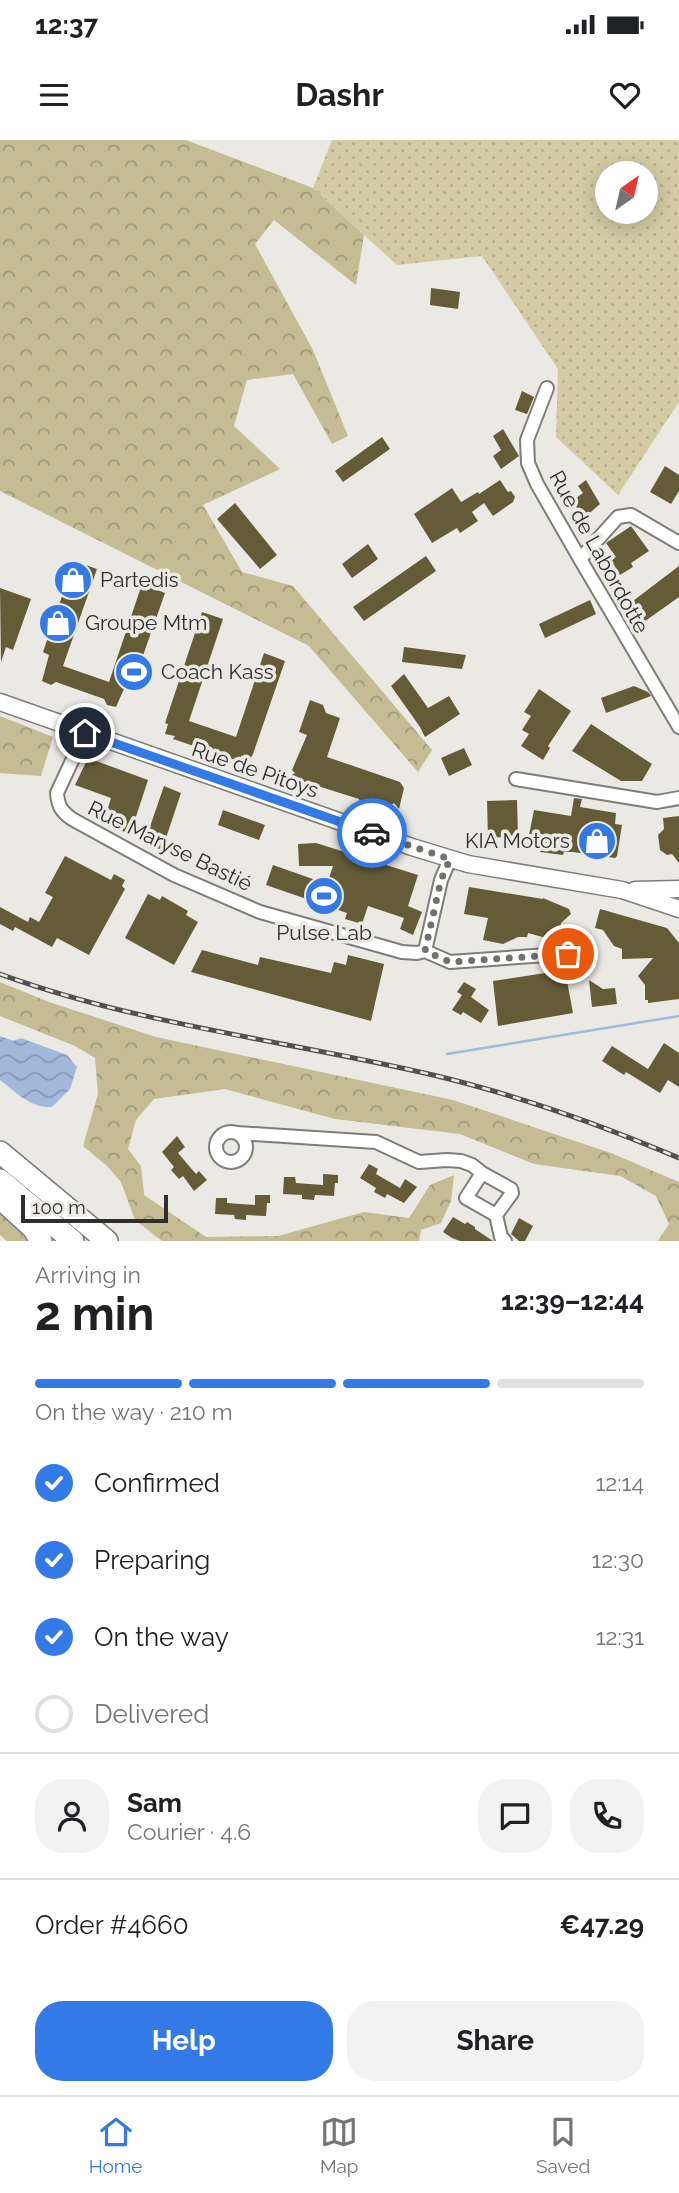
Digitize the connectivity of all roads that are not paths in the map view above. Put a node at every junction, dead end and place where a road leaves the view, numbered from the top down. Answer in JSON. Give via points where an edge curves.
{"nodes":[{"id":1,"x":547,"y":388,"type":"dead end"},
{"id":2,"x":679,"y":542,"type":"edge"},
{"id":3,"x":580,"y":559,"type":"junction"},
{"id":4,"x":0,"y":702,"type":"edge"},
{"id":5,"x":679,"y":727,"type":"edge"},
{"id":6,"x":85,"y":733,"type":"junction"},
{"id":7,"x":516,"y":779,"type":"dead end"},
{"id":8,"x":679,"y":798,"type":"edge"},
{"id":9,"x":450,"y":859,"type":"junction"},
{"id":10,"x":679,"y":889,"type":"edge"},
{"id":11,"x":622,"y":890,"type":"junction"},
{"id":12,"x":679,"y":909,"type":"edge"},
{"id":13,"x":425,"y":951,"type":"junction"},
{"id":14,"x":589,"y":952,"type":"dead end"},
{"id":15,"x":237,"y":1133,"type":"dead end"},
{"id":16,"x":0,"y":1152,"type":"edge"},
{"id":17,"x":482,"y":1173,"type":"junction"},
{"id":18,"x":0,"y":1180,"type":"edge"},
{"id":19,"x":0,"y":1198,"type":"edge"},
{"id":20,"x":73,"y":1212,"type":"junction"},
{"id":21,"x":496,"y":1215,"type":"junction"},
{"id":22,"x":41,"y":1241,"type":"edge"},
{"id":23,"x":73,"y":1241,"type":"edge"},
{"id":24,"x":107,"y":1241,"type":"edge"},
{"id":25,"x":119,"y":1241,"type":"edge"},
{"id":26,"x":505,"y":1241,"type":"edge"}],
"edges":[{"from":1,"to":3,"type":"street","name":"Rue de Labordotte","via":[[527,440],[528,463]]},
{"from":2,"to":3,"type":"street","via":[[631,515],[618,517]]},
{"from":3,"to":5,"type":"street","name":"Rue de Labordotte"},
{"from":4,"to":6,"type":"street","name":"Rue de Pitoys"},
{"from":6,"to":9,"type":"street","name":"Rue de Pitoys"},
{"from":6,"to":13,"type":"street","name":"Rue Maryse Bastié","via":[[57,793],[61,811],[72,819],[174,874],[260,912],[407,953]]},
{"from":7,"to":8,"type":"street","via":[[657,802]]},
{"from":9,"to":11,"type":"street","name":"Rue de Pitoys"},
{"from":9,"to":13,"type":"street"},
{"from":10,"to":11,"type":"street"},
{"from":11,"to":12,"type":"street"},
{"from":13,"to":14,"type":"street","name":"Rue Maryse Bastié","via":[[450,962]]},
{"from":15,"to":17,"type":"street","via":[[376,1142],[419,1162],[461,1161]]},
{"from":16,"to":20,"type":"highway"},
{"from":17,"to":21,"type":"street","via":[[467,1198]]},
{"from":17,"to":21,"type":"street","via":[[511,1189]]},
{"from":18,"to":23,"type":"highway"},
{"from":19,"to":22,"type":"highway"},
{"from":20,"to":24,"type":"highway"},
{"from":20,"to":25,"type":"highway"},
{"from":21,"to":26,"type":"street"}]}
